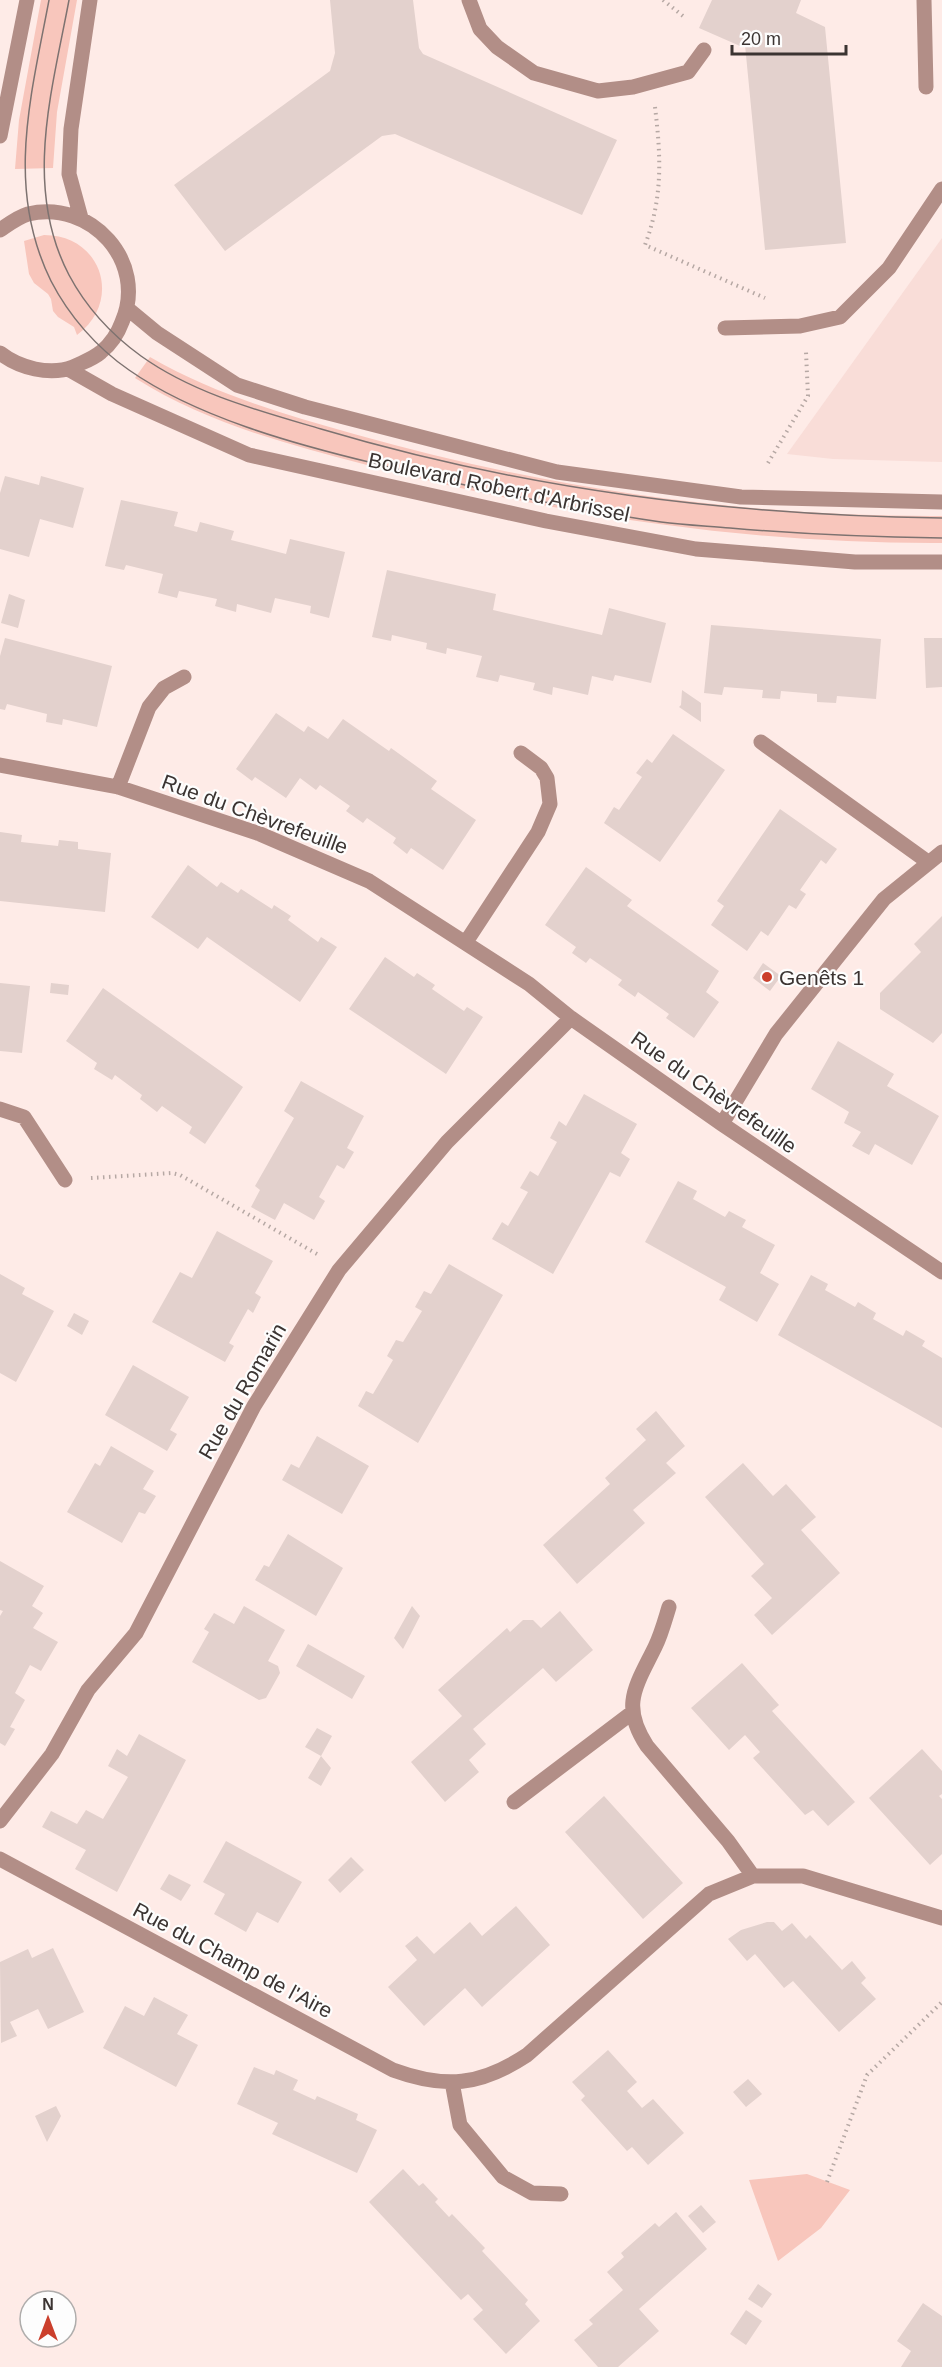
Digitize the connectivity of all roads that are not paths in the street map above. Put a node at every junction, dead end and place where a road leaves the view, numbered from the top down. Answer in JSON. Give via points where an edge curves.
{"nodes":[{"id":1,"x":27,"y":0,"type":"edge"},
{"id":2,"x":90,"y":0,"type":"edge"},
{"id":3,"x":469,"y":0,"type":"edge"},
{"id":4,"x":924,"y":0,"type":"edge"},
{"id":5,"x":704,"y":50,"type":"dead end"},
{"id":6,"x":926,"y":87,"type":"dead end"},
{"id":7,"x":0,"y":136,"type":"edge"},
{"id":8,"x":942,"y":189,"type":"edge"},
{"id":9,"x":81,"y":218,"type":"junction"},
{"id":10,"x":0,"y":230,"type":"edge"},
{"id":11,"x":128,"y":309,"type":"junction"},
{"id":12,"x":724,"y":328,"type":"dead end"},
{"id":13,"x":1,"y":355,"type":"edge"},
{"id":14,"x":68,"y":369,"type":"junction"},
{"id":15,"x":942,"y":502,"type":"edge"},
{"id":16,"x":942,"y":562,"type":"edge"},
{"id":17,"x":184,"y":677,"type":"dead end"},
{"id":18,"x":761,"y":742,"type":"dead end"},
{"id":19,"x":521,"y":753,"type":"dead end"},
{"id":20,"x":0,"y":765,"type":"edge"},
{"id":21,"x":118,"y":787,"type":"junction"},
{"id":22,"x":942,"y":852,"type":"edge"},
{"id":23,"x":928,"y":862,"type":"junction"},
{"id":24,"x":466,"y":942,"type":"junction"},
{"id":25,"x":571,"y":1018,"type":"junction"},
{"id":26,"x":0,"y":1109,"type":"edge"},
{"id":27,"x":722,"y":1124,"type":"junction"},
{"id":28,"x":65,"y":1180,"type":"road end"},
{"id":29,"x":942,"y":1272,"type":"edge"},
{"id":30,"x":669,"y":1607,"type":"dead end"},
{"id":31,"x":633,"y":1712,"type":"junction"},
{"id":32,"x":514,"y":1802,"type":"dead end"},
{"id":33,"x":0,"y":1821,"type":"edge"},
{"id":34,"x":0,"y":1859,"type":"edge"},
{"id":35,"x":753,"y":1876,"type":"junction"},
{"id":36,"x":942,"y":1918,"type":"edge"},
{"id":37,"x":452,"y":2082,"type":"junction"},
{"id":38,"x":561,"y":2194,"type":"dead end"}],
"edges":[{"from":1,"to":7,"type":"street"},
{"from":2,"to":9,"type":"street","via":[[70,129],[69,174]]},
{"from":3,"to":5,"type":"street","via":[[480,29],[534,73],[597,91],[633,87],[688,72]]},
{"from":4,"to":6,"type":"street"},
{"from":8,"to":12,"type":"street","via":[[889,268],[840,317],[800,326]]},
{"from":9,"to":10,"type":"street","via":[[59,212],[28,214]]},
{"from":9,"to":11,"type":"street","via":[[117,248],[126,270]]},
{"from":11,"to":14,"type":"street","via":[[119,331],[104,350]]},
{"from":11,"to":15,"type":"street","name":"Boulevard Robert d'Arbrissel","via":[[156,333],[237,385],[305,407],[557,472],[741,497]]},
{"from":13,"to":14,"type":"street","via":[[22,366]]},
{"from":14,"to":16,"type":"street","name":"Boulevard Robert d'Arbrissel","via":[[112,394],[249,455],[546,521],[696,549],[855,562]]},
{"from":17,"to":21,"type":"street","via":[[164,688],[149,707]]},
{"from":18,"to":23,"type":"street"},
{"from":19,"to":24,"type":"street","via":[[548,778],[550,804],[538,832]]},
{"from":20,"to":21,"type":"street","name":"Rue du Chèvrefeuille"},
{"from":21,"to":24,"type":"street","name":"Rue du Chèvrefeuille","via":[[260,834],[349,872]]},
{"from":22,"to":23,"type":"street"},
{"from":23,"to":27,"type":"street","via":[[884,899],[776,1034]]},
{"from":24,"to":25,"type":"street","name":"Rue du Chèvrefeuille"},
{"from":25,"to":27,"type":"street","name":"Rue du Chèvrefeuille"},
{"from":25,"to":33,"type":"street","name":"Rue du Romarin","via":[[447,1142],[339,1270],[254,1406],[136,1633],[88,1690],[52,1755]]},
{"from":26,"to":28,"type":"street","via":[[24,1117]]},
{"from":27,"to":29,"type":"street","name":"Rue du Chèvrefeuille"},
{"from":30,"to":31,"type":"street","via":[[656,1645],[639,1674]]},
{"from":31,"to":32,"type":"street"},
{"from":31,"to":35,"type":"street","via":[[636,1729],[647,1746]]},
{"from":34,"to":37,"type":"street","name":"Rue du Champ de l'Aire","via":[[393,2070],[415,2078]]},
{"from":35,"to":36,"type":"street","name":"Rue du Champ de l'Aire","via":[[803,1876]]},
{"from":35,"to":37,"type":"street","name":"Rue du Champ de l'Aire","via":[[709,1894],[526,2055],[485,2077]]},
{"from":37,"to":38,"type":"street","via":[[460,2125],[503,2177],[532,2193]]}]}
